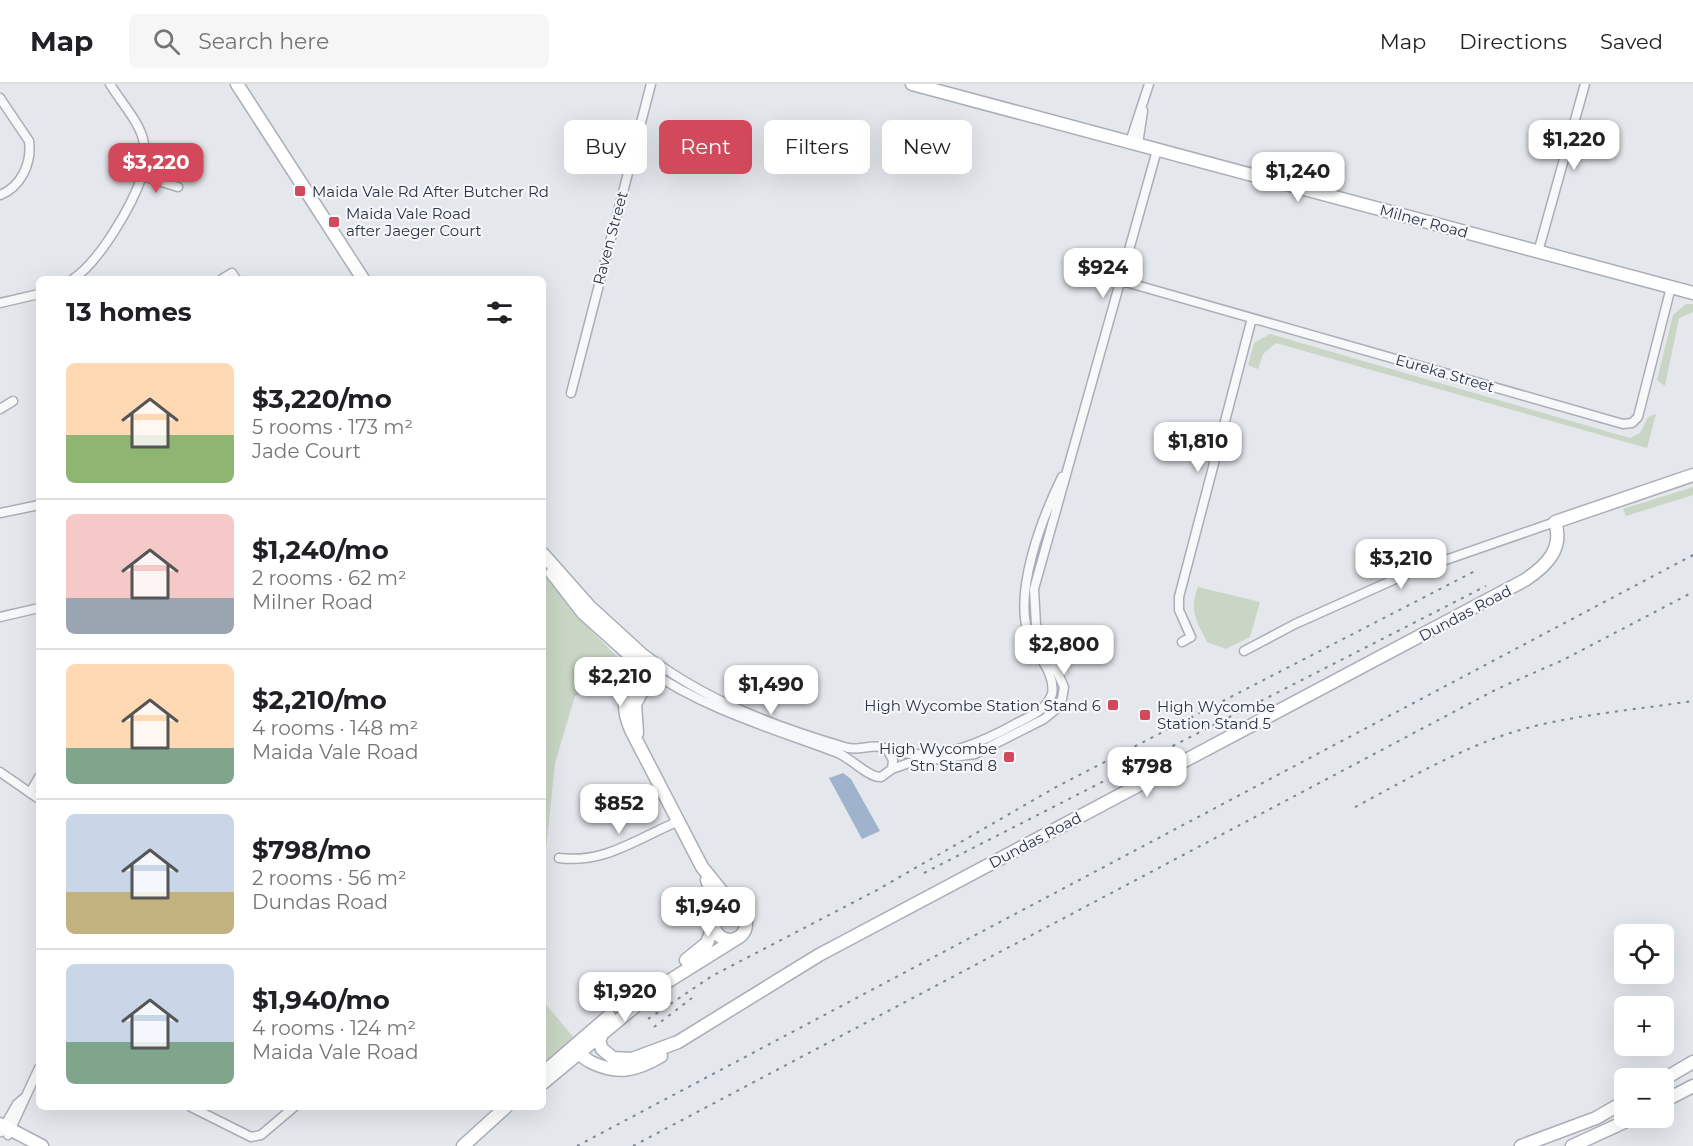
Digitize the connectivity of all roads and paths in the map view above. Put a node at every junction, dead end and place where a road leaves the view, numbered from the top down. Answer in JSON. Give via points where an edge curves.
{"nodes":[{"id":1,"x":110,"y":84,"type":"edge"},
{"id":2,"x":237,"y":84,"type":"edge"},
{"id":3,"x":651,"y":84,"type":"edge"},
{"id":4,"x":912,"y":84,"type":"edge"},
{"id":5,"x":1149,"y":84,"type":"edge"},
{"id":6,"x":1585,"y":84,"type":"edge"},
{"id":7,"x":0,"y":98,"type":"edge"},
{"id":8,"x":1134,"y":143,"type":"junction"},
{"id":9,"x":1157,"y":150,"type":"junction"},
{"id":10,"x":142,"y":176,"type":"junction"},
{"id":11,"x":178,"y":187,"type":"dead end"},
{"id":12,"x":0,"y":195,"type":"edge"},
{"id":13,"x":1538,"y":252,"type":"junction"},
{"id":14,"x":76,"y":276,"type":"edge"},
{"id":15,"x":361,"y":276,"type":"edge"},
{"id":16,"x":1122,"y":281,"type":"junction"},
{"id":17,"x":1671,"y":287,"type":"junction"},
{"id":18,"x":1693,"y":293,"type":"edge"},
{"id":19,"x":36,"y":295,"type":"edge"},
{"id":20,"x":0,"y":303,"type":"edge"},
{"id":21,"x":1252,"y":318,"type":"junction"},
{"id":22,"x":571,"y":393,"type":"dead end"},
{"id":23,"x":13,"y":401,"type":"dead end"},
{"id":24,"x":0,"y":409,"type":"edge"},
{"id":25,"x":1072,"y":455,"type":"junction"},
{"id":26,"x":1693,"y":475,"type":"edge"},
{"id":27,"x":36,"y":506,"type":"edge"},
{"id":28,"x":0,"y":513,"type":"edge"},
{"id":29,"x":1555,"y":522,"type":"junction"},
{"id":30,"x":546,"y":558,"type":"edge"},
{"id":31,"x":36,"y":609,"type":"edge"},
{"id":32,"x":0,"y":617,"type":"edge"},
{"id":33,"x":1201,"y":632,"type":"dead end"},
{"id":34,"x":1191,"y":637,"type":"junction"},
{"id":35,"x":1182,"y":642,"type":"dead end"},
{"id":36,"x":1244,"y":651,"type":"dead end"},
{"id":37,"x":638,"y":656,"type":"junction"},
{"id":38,"x":648,"y":674,"type":"junction"},
{"id":39,"x":871,"y":748,"type":"junction"},
{"id":40,"x":887,"y":749,"type":"junction"},
{"id":41,"x":892,"y":769,"type":"junction"},
{"id":42,"x":865,"y":771,"type":"junction"},
{"id":43,"x":0,"y":772,"type":"edge"},
{"id":44,"x":36,"y":782,"type":"edge"},
{"id":45,"x":30,"y":793,"type":"junction"},
{"id":46,"x":36,"y":797,"type":"edge"},
{"id":47,"x":679,"y":821,"type":"junction"},
{"id":48,"x":559,"y":858,"type":"dead end"},
{"id":49,"x":702,"y":867,"type":"junction"},
{"id":50,"x":736,"y":909,"type":"junction"},
{"id":51,"x":714,"y":922,"type":"junction"},
{"id":52,"x":736,"y":939,"type":"junction"},
{"id":53,"x":694,"y":959,"type":"junction"},
{"id":54,"x":603,"y":1032,"type":"junction"},
{"id":55,"x":678,"y":1042,"type":"junction"},
{"id":56,"x":582,"y":1046,"type":"junction"},
{"id":57,"x":605,"y":1053,"type":"junction"},
{"id":58,"x":567,"y":1064,"type":"junction"},
{"id":59,"x":1692,"y":1064,"type":"edge"},
{"id":60,"x":609,"y":1071,"type":"junction"},
{"id":61,"x":546,"y":1072,"type":"edge"},
{"id":62,"x":36,"y":1074,"type":"edge"},
{"id":63,"x":1674,"y":1074,"type":"edge"},
{"id":64,"x":546,"y":1081,"type":"edge"},
{"id":65,"x":1693,"y":1086,"type":"edge"},
{"id":66,"x":1674,"y":1096,"type":"edge"},
{"id":67,"x":1614,"y":1108,"type":"edge"},
{"id":68,"x":198,"y":1110,"type":"edge"},
{"id":69,"x":290,"y":1110,"type":"edge"},
{"id":70,"x":503,"y":1110,"type":"edge"},
{"id":71,"x":509,"y":1110,"type":"edge"},
{"id":72,"x":496,"y":1117,"type":"junction"},
{"id":73,"x":1614,"y":1127,"type":"edge"},
{"id":74,"x":4,"y":1129,"type":"edge"},
{"id":75,"x":28,"y":1146,"type":"edge"},
{"id":76,"x":42,"y":1146,"type":"edge"},
{"id":77,"x":463,"y":1146,"type":"edge"},
{"id":78,"x":1521,"y":1146,"type":"edge"},
{"id":79,"x":1572,"y":1146,"type":"edge"}],
"edges":[{"from":1,"to":10,"type":"street","via":[[143,137]]},
{"from":2,"to":15,"type":"main road"},
{"from":3,"to":22,"type":"street","name":"Raven Street"},
{"from":4,"to":8,"type":"main road","name":"Milner Road"},
{"from":5,"to":8,"type":"street"},
{"from":6,"to":13,"type":"street"},
{"from":7,"to":12,"type":"street","via":[[29,141],[30,149],[18,183],[10,192]]},
{"from":8,"to":9,"type":"main road","name":"Milner Road"},
{"from":9,"to":13,"type":"main road","name":"Milner Road"},
{"from":9,"to":16,"type":"street"},
{"from":10,"to":11,"type":"street"},
{"from":10,"to":14,"type":"street","via":[[111,235]]},
{"from":13,"to":17,"type":"main road","name":"Milner Road"},
{"from":16,"to":21,"type":"street","name":"Eureka Street"},
{"from":16,"to":25,"type":"street"},
{"from":17,"to":18,"type":"main road","name":"Milner Road"},
{"from":17,"to":21,"type":"street","name":"Eureka Street","via":[[1638,417],[1623,424]]},
{"from":19,"to":20,"type":"street"},
{"from":21,"to":34,"type":"street","via":[[1179,597],[1179,610]]},
{"from":23,"to":24,"type":"street"},
{"from":25,"to":40,"type":"street","via":[[1049,503],[1024,596],[1029,635],[1052,682],[1050,699],[1035,714],[967,748],[918,754]]},
{"from":25,"to":41,"type":"street","via":[[1033,600],[1039,635],[1063,681],[1059,706],[1044,719],[975,754]]},
{"from":26,"to":29,"type":"main road"},
{"from":27,"to":28,"type":"street"},
{"from":29,"to":36,"type":"street","via":[[1392,580]]},
{"from":29,"to":55,"type":"main road","name":"Dundas Road","via":[[1558,530],[1553,556],[1526,580],[819,955]]},
{"from":30,"to":37,"type":"main road"},
{"from":31,"to":32,"type":"street"},
{"from":33,"to":34,"type":"street"},
{"from":34,"to":35,"type":"street"},
{"from":37,"to":38,"type":"main road"},
{"from":37,"to":38,"type":"main road","via":[[637,667]]},
{"from":38,"to":39,"type":"street","via":[[848,748]]},
{"from":38,"to":42,"type":"street","via":[[735,717],[851,759]]},
{"from":38,"to":47,"type":"main road","via":[[635,704],[638,740]]},
{"from":39,"to":40,"type":"street"},
{"from":39,"to":42,"type":"street","via":[[863,758]]},
{"from":40,"to":41,"type":"street","via":[[893,760]]},
{"from":41,"to":42,"type":"street","via":[[881,777]]},
{"from":43,"to":45,"type":"street"},
{"from":44,"to":45,"type":"street"},
{"from":45,"to":46,"type":"street"},
{"from":47,"to":48,"type":"street","via":[[603,856],[586,860]]},
{"from":47,"to":49,"type":"main road"},
{"from":49,"to":50,"type":"main road"},
{"from":49,"to":51,"type":"main road","via":[[716,904]]},
{"from":50,"to":51,"type":"main road","via":[[725,909]]},
{"from":50,"to":52,"type":"main road","via":[[746,921],[744,932]]},
{"from":51,"to":52,"type":"main road","via":[[721,938]]},
{"from":51,"to":53,"type":"main road","via":[[707,943]]},
{"from":52,"to":53,"type":"main road"},
{"from":53,"to":54,"type":"main road"},
{"from":53,"to":56,"type":"main road","via":[[632,998]]},
{"from":54,"to":56,"type":"main road"},
{"from":54,"to":57,"type":"main road","via":[[599,1044]]},
{"from":55,"to":57,"type":"main road","name":"Dundas Road","via":[[632,1059],[613,1058]]},
{"from":55,"to":60,"type":"main road","name":"Dundas Road","via":[[637,1068]]},
{"from":56,"to":57,"type":"main road","name":"Dundas Road"},
{"from":56,"to":58,"type":"main road"},
{"from":56,"to":60,"type":"main road","via":[[588,1060]]},
{"from":56,"to":61,"type":"main road"},
{"from":58,"to":60,"type":"main road","name":"Dundas Road"},
{"from":58,"to":64,"type":"main road"},
{"from":59,"to":63,"type":"main road"},
{"from":62,"to":74,"type":"street"},
{"from":65,"to":66,"type":"main road"},
{"from":67,"to":78,"type":"main road"},
{"from":68,"to":69,"type":"street","via":[[251,1137],[261,1135]]},
{"from":70,"to":72,"type":"main road"},
{"from":71,"to":72,"type":"main road"},
{"from":72,"to":77,"type":"main road"},
{"from":73,"to":79,"type":"main road"},
{"from":74,"to":75,"type":"main road"},
{"from":74,"to":76,"type":"main road"}]}
